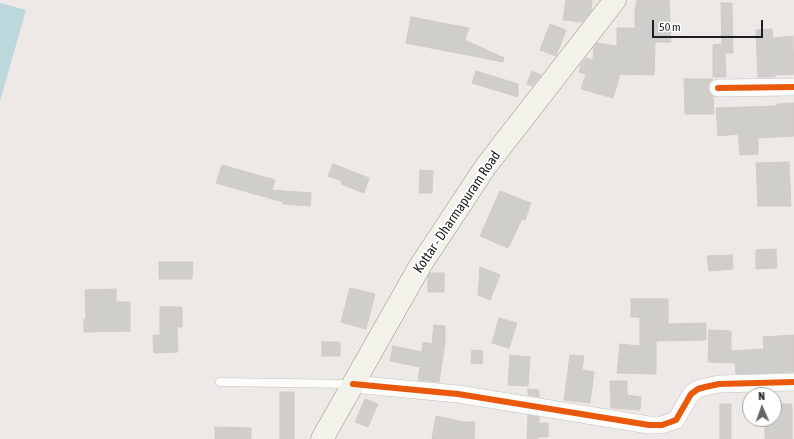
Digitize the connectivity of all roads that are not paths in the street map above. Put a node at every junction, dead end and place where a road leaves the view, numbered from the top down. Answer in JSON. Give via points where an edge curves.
{"nodes":[{"id":1,"x":615,"y":0,"type":"edge"},
{"id":2,"x":794,"y":87,"type":"edge"},
{"id":3,"x":718,"y":88,"type":"dead end"},
{"id":4,"x":220,"y":382,"type":"dead end"},
{"id":5,"x":794,"y":382,"type":"edge"},
{"id":6,"x":353,"y":384,"type":"junction"},
{"id":7,"x":662,"y":432,"type":"edge"},
{"id":8,"x":322,"y":439,"type":"edge"}],
"edges":[{"from":1,"to":6,"type":"main road","name":"Kottar - Dharmapuram Road","via":[[486,166],[420,266]]},
{"from":2,"to":3,"type":"street"},
{"from":4,"to":6,"type":"lane"},
{"from":5,"to":7,"type":"street","via":[[719,384],[698,389],[691,394],[676,420]]},
{"from":6,"to":7,"type":"street","via":[[458,394],[649,425]]},
{"from":6,"to":8,"type":"main road","name":"Kottar - Dharmapuram Road"}]}
